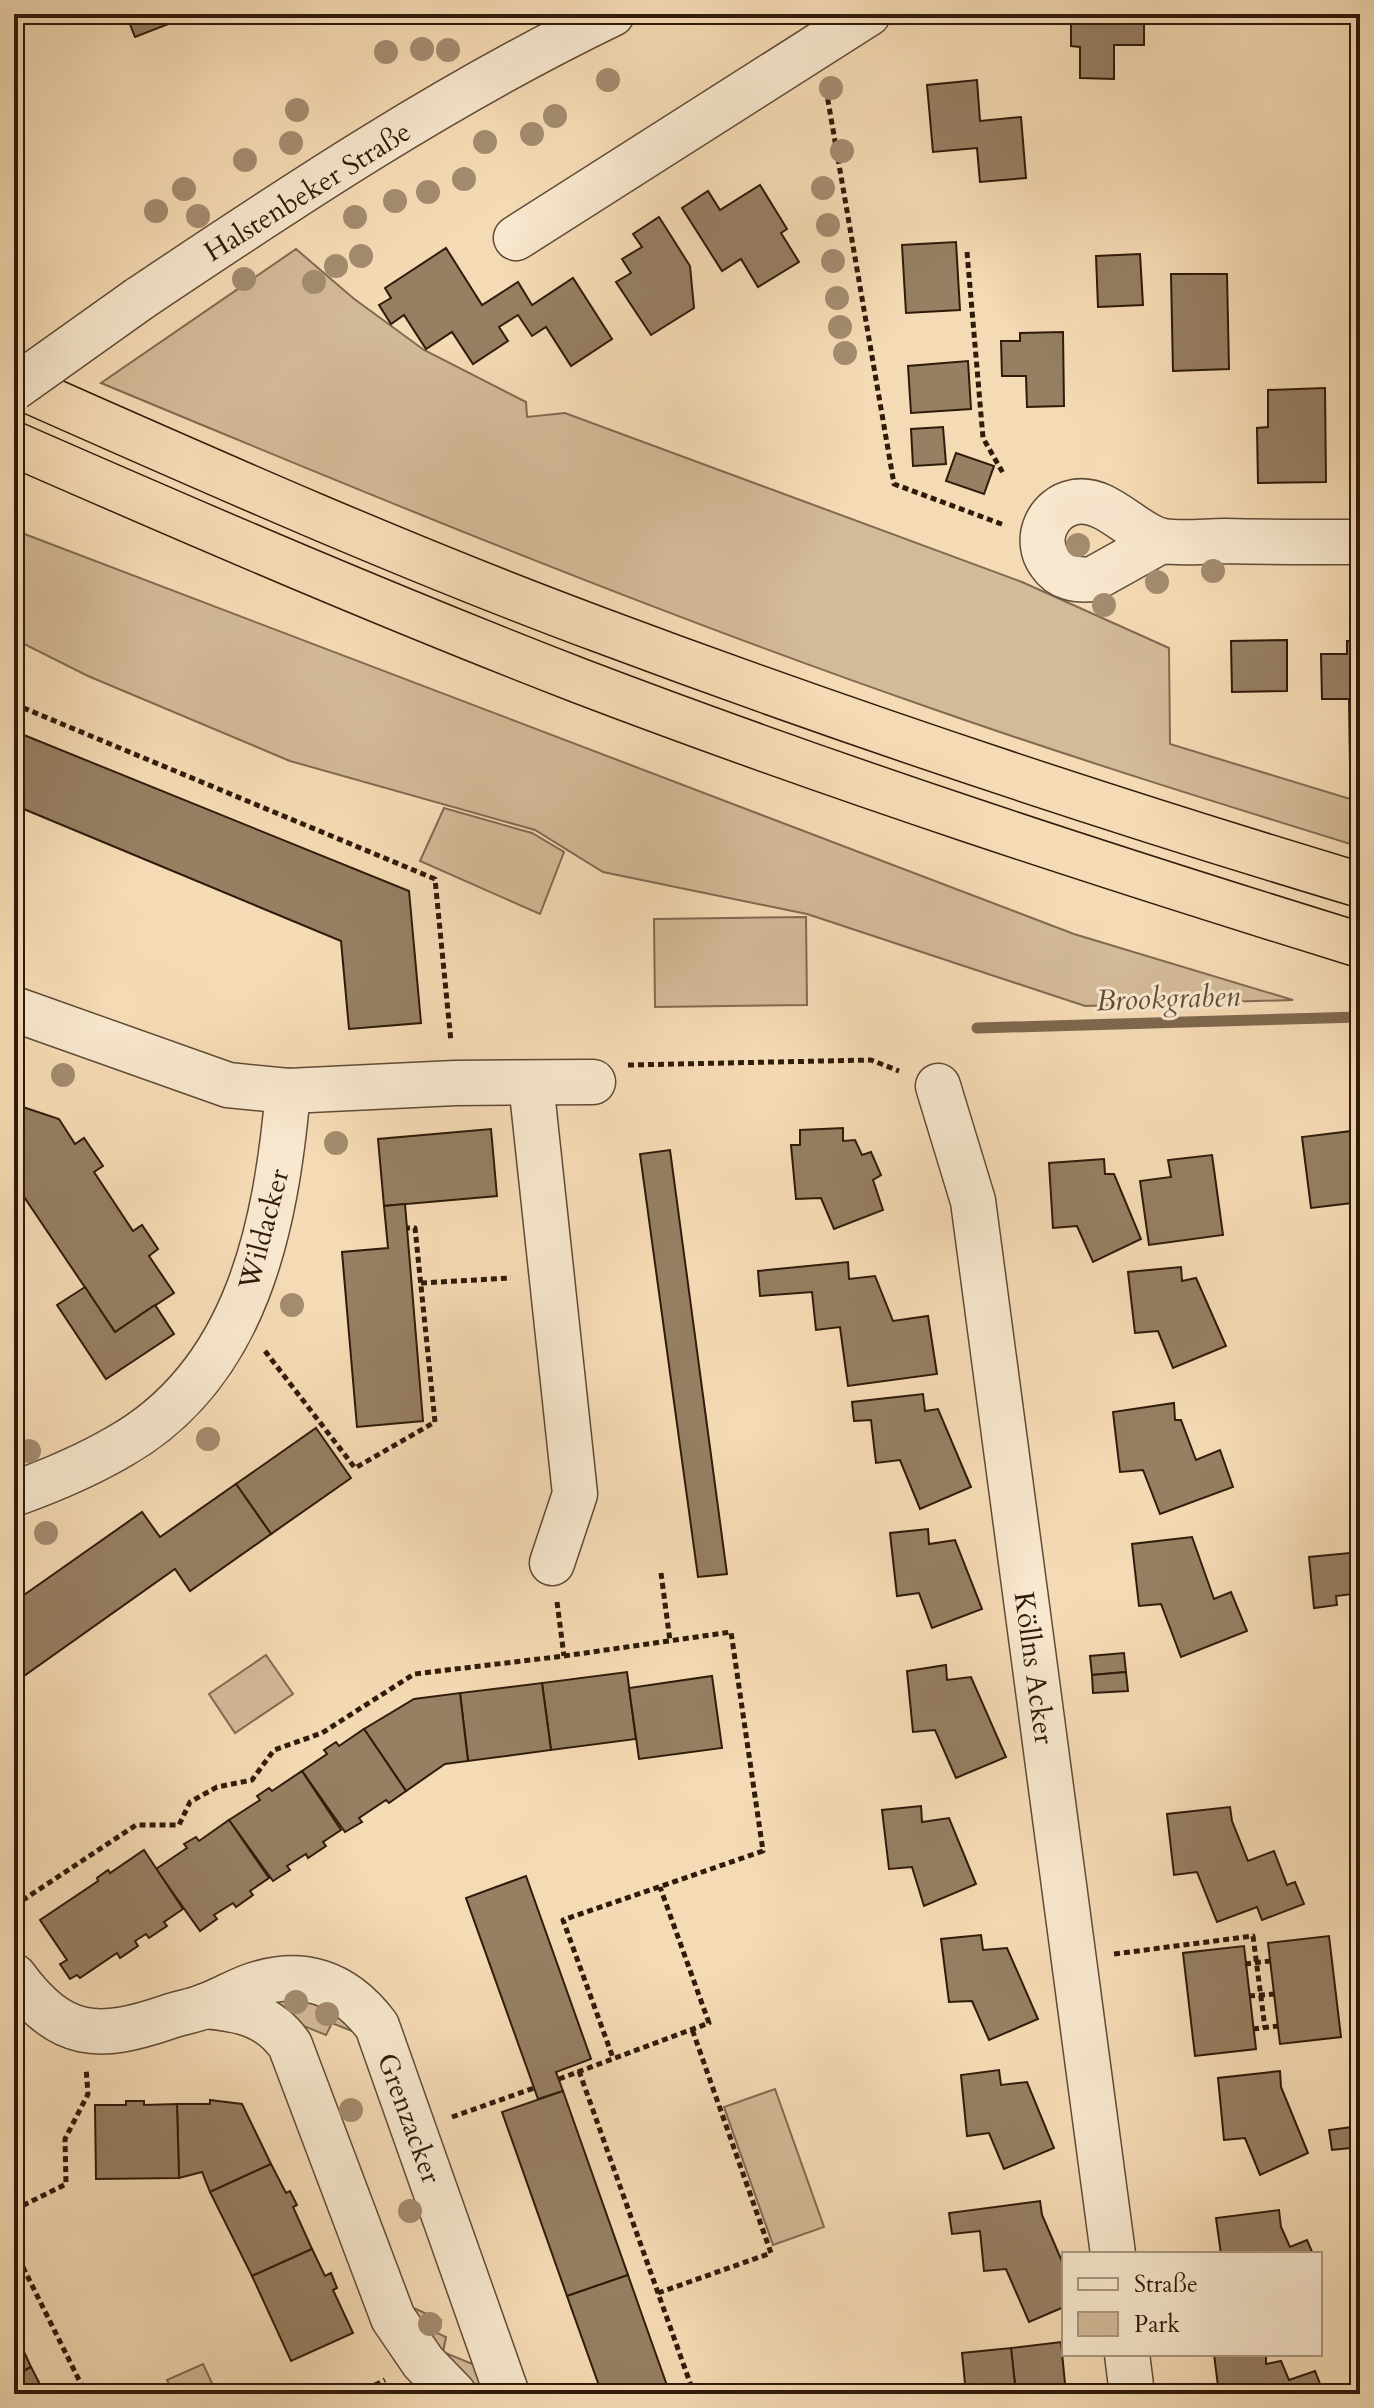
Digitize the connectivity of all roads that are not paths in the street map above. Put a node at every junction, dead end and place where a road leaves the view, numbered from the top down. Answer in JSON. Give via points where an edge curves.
{"nodes":[{"id":1,"x":612,"y":14,"type":"edge"},
{"id":2,"x":868,"y":14,"type":"edge"},
{"id":3,"x":516,"y":238,"type":"dead end"},
{"id":4,"x":14,"y":386,"type":"edge"},
{"id":5,"x":14,"y":444,"type":"edge"},
{"id":6,"x":1161,"y":541,"type":"junction"},
{"id":7,"x":1360,"y":542,"type":"edge"},
{"id":8,"x":1360,"y":885,"type":"edge"},
{"id":9,"x":1360,"y":945,"type":"edge"},
{"id":10,"x":14,"y":1009,"type":"edge"},
{"id":11,"x":593,"y":1082,"type":"road end"},
{"id":12,"x":531,"y":1083,"type":"junction"},
{"id":13,"x":938,"y":1086,"type":"road end"},
{"id":14,"x":288,"y":1091,"type":"junction"},
{"id":15,"x":14,"y":1494,"type":"edge"},
{"id":16,"x":552,"y":1563,"type":"road end"},
{"id":17,"x":14,"y":1976,"type":"edge"},
{"id":18,"x":205,"y":2006,"type":"junction"},
{"id":19,"x":1113,"y":2252,"type":"edge"},
{"id":20,"x":1127,"y":2356,"type":"edge"},
{"id":21,"x":454,"y":2394,"type":"edge"},
{"id":22,"x":507,"y":2394,"type":"edge"},
{"id":23,"x":1132,"y":2394,"type":"edge"}],
"edges":[{"from":1,"to":4,"type":"street","name":"Halstenbeker Straße","bridge":true,"via":[[282,203]]},
{"from":2,"to":3,"type":"street"},
{"from":4,"to":8,"type":"highway","via":[[287,506],[598,630],[1046,787]]},
{"from":5,"to":9,"type":"highway","via":[[256,550],[580,681],[1100,865]]},
{"from":6,"to":6,"type":"street","via":[[1086,501],[1054,512],[1042,540],[1053,568],[1083,580]]},
{"from":6,"to":7,"type":"street"},
{"from":10,"to":14,"type":"street","via":[[228,1085]]},
{"from":11,"to":12,"type":"street"},
{"from":12,"to":14,"type":"street"},
{"from":12,"to":16,"type":"street","via":[[575,1494]]},
{"from":13,"to":19,"type":"street","name":"Köllns Acker","via":[[973,1201]]},
{"from":14,"to":15,"type":"street","name":"Wildacker","via":[[281,1166],[256,1269],[235,1324],[206,1370],[168,1410],[123,1445]]},
{"from":17,"to":18,"type":"street","name":"Grenzacker","via":[[36,2004],[87,2031],[140,2028]]},
{"from":18,"to":21,"type":"street","name":"Grenzacker","via":[[269,2021],[290,2045],[393,2318],[423,2362]]},
{"from":18,"to":22,"type":"street","name":"Grenzacker","via":[[280,1979],[323,1982],[362,2006],[377,2026]]},
{"from":20,"to":23,"type":"street"}]}
